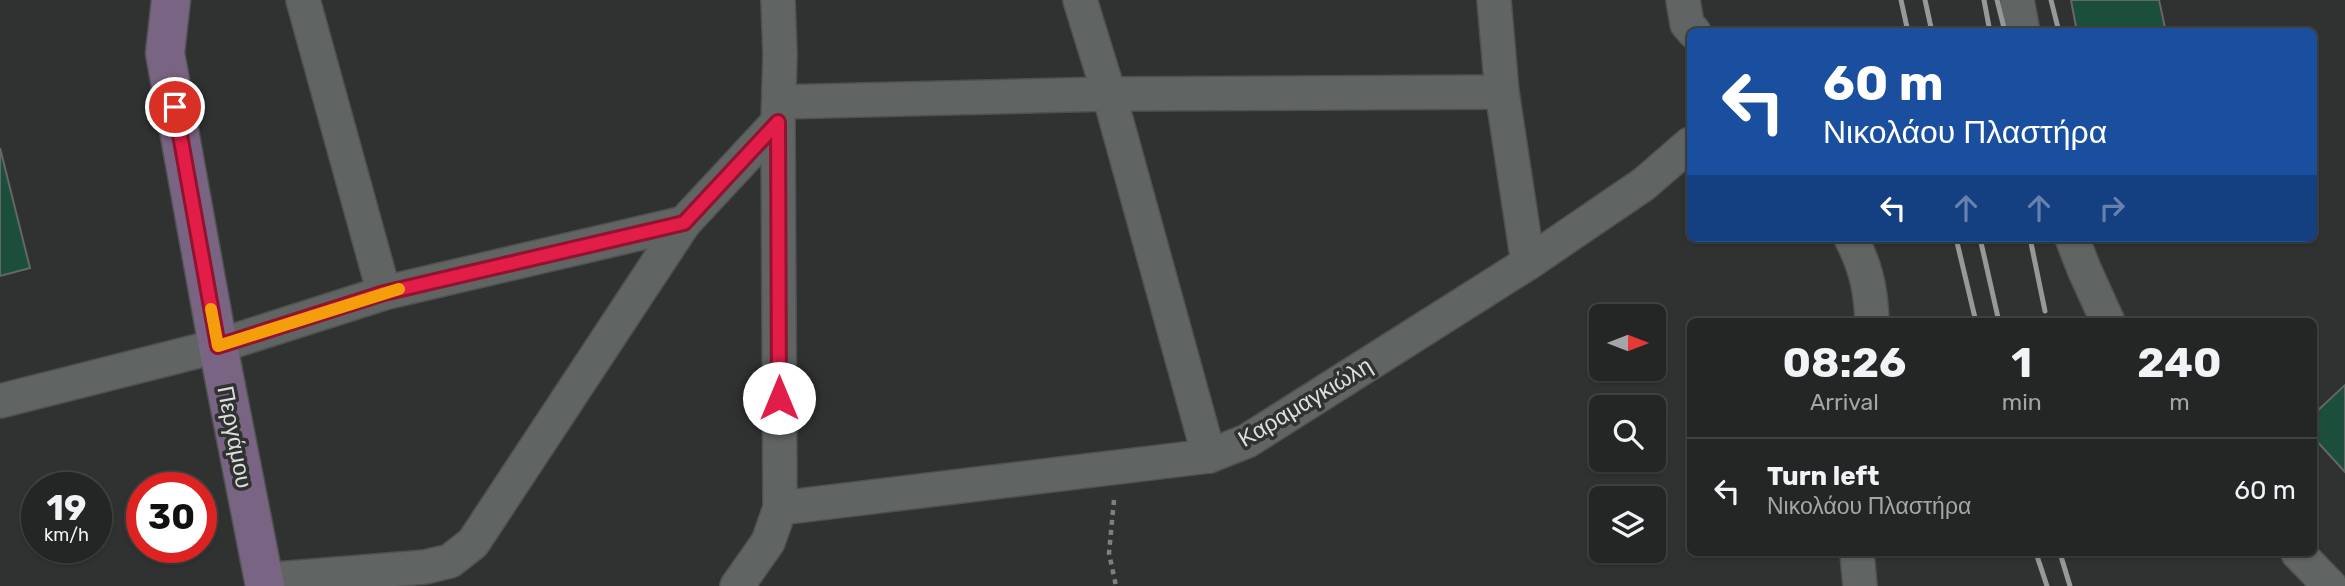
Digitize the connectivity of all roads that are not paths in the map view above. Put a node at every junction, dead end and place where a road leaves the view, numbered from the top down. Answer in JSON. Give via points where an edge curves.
{"nodes":[{"id":1,"x":151,"y":0,"type":"edge"},
{"id":2,"x":171,"y":0,"type":"edge"},
{"id":3,"x":303,"y":0,"type":"edge"},
{"id":4,"x":778,"y":0,"type":"edge"},
{"id":5,"x":1080,"y":0,"type":"edge"},
{"id":6,"x":1494,"y":0,"type":"edge"},
{"id":7,"x":1665,"y":0,"type":"edge"},
{"id":8,"x":2017,"y":0,"type":"edge"},
{"id":9,"x":1688,"y":18,"type":"edge"},
{"id":10,"x":2022,"y":28,"type":"edge"},
{"id":11,"x":166,"y":53,"type":"junction"},
{"id":12,"x":1502,"y":92,"type":"junction"},
{"id":13,"x":1110,"y":94,"type":"junction"},
{"id":14,"x":778,"y":112,"type":"junction"},
{"id":15,"x":1687,"y":147,"type":"edge"},
{"id":16,"x":684,"y":223,"type":"junction"},
{"id":17,"x":1853,"y":242,"type":"edge"},
{"id":18,"x":2074,"y":242,"type":"edge"},
{"id":19,"x":1528,"y":262,"type":"junction"},
{"id":20,"x":384,"y":293,"type":"junction"},
{"id":21,"x":1872,"y":318,"type":"edge"},
{"id":22,"x":2106,"y":318,"type":"edge"},
{"id":23,"x":218,"y":346,"type":"junction"},
{"id":24,"x":0,"y":401,"type":"edge"},
{"id":25,"x":1209,"y":456,"type":"junction"},
{"id":26,"x":780,"y":508,"type":"junction"},
{"id":27,"x":1857,"y":556,"type":"edge"},
{"id":28,"x":2301,"y":556,"type":"edge"},
{"id":29,"x":264,"y":583,"type":"edge"},
{"id":30,"x":737,"y":586,"type":"edge"},
{"id":31,"x":1860,"y":586,"type":"edge"},
{"id":32,"x":2330,"y":586,"type":"edge"}],
"edges":[{"from":1,"to":11,"type":"street","name":"Περγάμου"},
{"from":2,"to":11,"type":"street"},
{"from":3,"to":20,"type":"street"},
{"from":4,"to":14,"type":"street"},
{"from":5,"to":13,"type":"street"},
{"from":6,"to":12,"type":"street"},
{"from":7,"to":9,"type":"street"},
{"from":8,"to":10,"type":"street"},
{"from":11,"to":23,"type":"street","name":"Περγάμου"},
{"from":12,"to":13,"type":"street"},
{"from":12,"to":19,"type":"street"},
{"from":13,"to":14,"type":"street"},
{"from":13,"to":25,"type":"street"},
{"from":14,"to":16,"type":"street"},
{"from":14,"to":26,"type":"street"},
{"from":15,"to":19,"type":"street","name":"Καραμαγκιώλη","via":[[1644,184]]},
{"from":16,"to":20,"type":"street"},
{"from":16,"to":29,"type":"street","via":[[473,543],[450,561],[425,568]]},
{"from":17,"to":21,"type":"street","via":[[1871,290]]},
{"from":18,"to":22,"type":"street"},
{"from":19,"to":25,"type":"street","name":"Καραμαγκιώλη","via":[[1247,441]]},
{"from":20,"to":23,"type":"street"},
{"from":23,"to":24,"type":"street"},
{"from":23,"to":29,"type":"street","name":"Περγάμου"},
{"from":25,"to":26,"type":"street","name":"Καραμαγκιώλη"},
{"from":26,"to":30,"type":"street","via":[[768,542]]},
{"from":27,"to":31,"type":"street"},
{"from":28,"to":32,"type":"street"}]}
